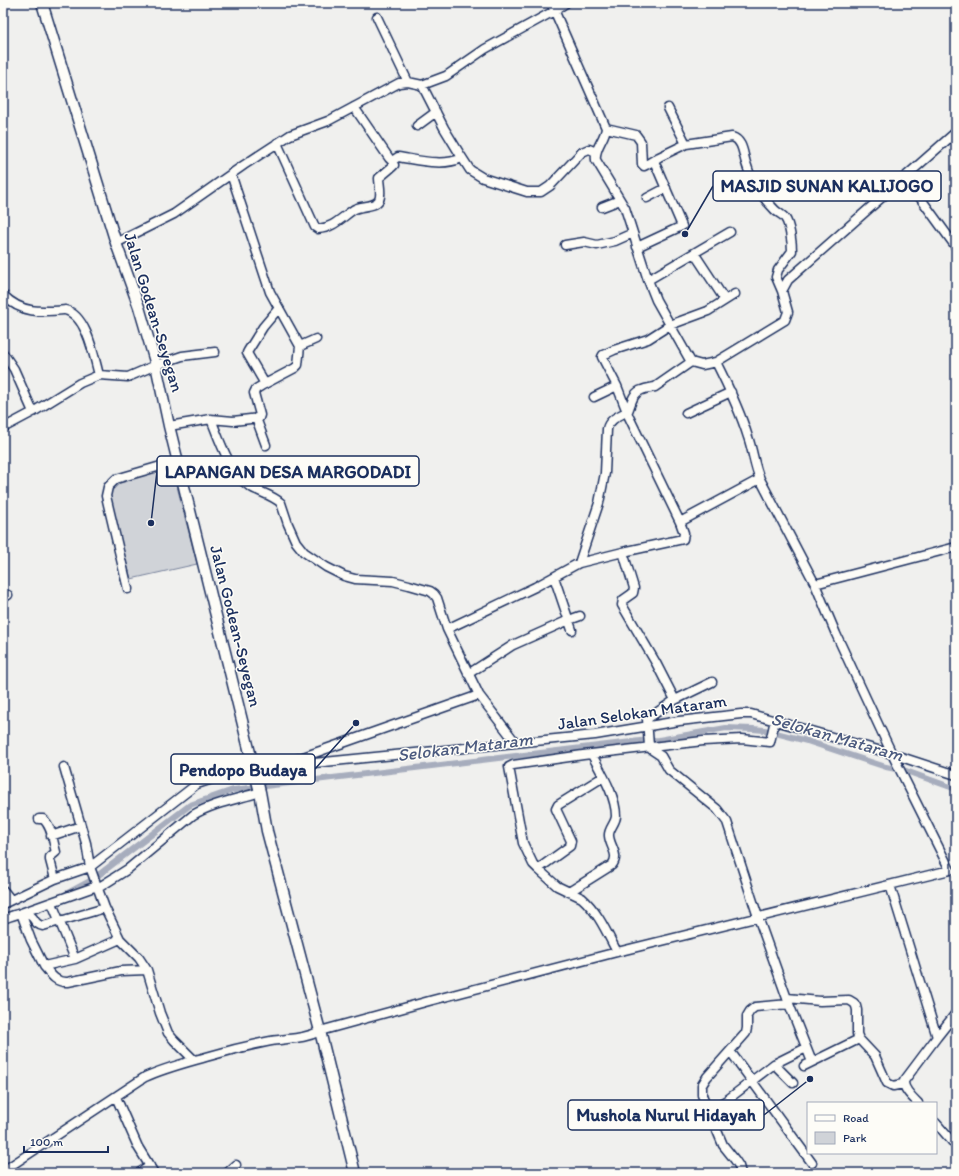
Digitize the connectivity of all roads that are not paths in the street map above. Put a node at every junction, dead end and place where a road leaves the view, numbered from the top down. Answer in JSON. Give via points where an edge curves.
{"nodes":[{"id":1,"x":42,"y":3,"type":"edge"},
{"id":2,"x":551,"y":3,"type":"edge"},
{"id":3,"x":566,"y":3,"type":"edge"},
{"id":4,"x":554,"y":11,"type":"junction"},
{"id":5,"x":377,"y":18,"type":"dead end"},
{"id":6,"x":408,"y":82,"type":"junction"},
{"id":7,"x":422,"y":85,"type":"junction"},
{"id":8,"x":354,"y":107,"type":"junction"},
{"id":9,"x":668,"y":108,"type":"dead end"},
{"id":10,"x":436,"y":112,"type":"junction"},
{"id":11,"x":417,"y":126,"type":"dead end"},
{"id":12,"x":606,"y":128,"type":"junction"},
{"id":13,"x":956,"y":132,"type":"edge"},
{"id":14,"x":277,"y":143,"type":"junction"},
{"id":15,"x":686,"y":144,"type":"junction"},
{"id":16,"x":596,"y":152,"type":"junction"},
{"id":17,"x":462,"y":158,"type":"junction"},
{"id":18,"x":392,"y":161,"type":"junction"},
{"id":19,"x":654,"y":161,"type":"junction"},
{"id":20,"x":231,"y":174,"type":"junction"},
{"id":21,"x":905,"y":177,"type":"junction"},
{"id":22,"x":666,"y":188,"type":"junction"},
{"id":23,"x":647,"y":198,"type":"dead end"},
{"id":24,"x":620,"y":200,"type":"junction"},
{"id":25,"x":602,"y":207,"type":"dead end"},
{"id":26,"x":730,"y":232,"type":"dead end"},
{"id":27,"x":633,"y":233,"type":"junction"},
{"id":28,"x":116,"y":243,"type":"junction"},
{"id":29,"x":565,"y":245,"type":"dead end"},
{"id":30,"x":637,"y":247,"type":"junction"},
{"id":31,"x":956,"y":247,"type":"edge"},
{"id":32,"x":694,"y":253,"type":"junction"},
{"id":33,"x":648,"y":280,"type":"junction"},
{"id":34,"x":782,"y":292,"type":"junction"},
{"id":35,"x":736,"y":294,"type":"dead end"},
{"id":36,"x":5,"y":300,"type":"edge"},
{"id":37,"x":726,"y":300,"type":"junction"},
{"id":38,"x":279,"y":308,"type":"junction"},
{"id":39,"x":670,"y":325,"type":"junction"},
{"id":40,"x":316,"y":339,"type":"dead end"},
{"id":41,"x":300,"y":346,"type":"junction"},
{"id":42,"x":215,"y":352,"type":"dead end"},
{"id":43,"x":3,"y":353,"type":"edge"},
{"id":44,"x":691,"y":362,"type":"junction"},
{"id":45,"x":716,"y":362,"type":"junction"},
{"id":46,"x":7,"y":364,"type":"edge"},
{"id":47,"x":156,"y":365,"type":"junction"},
{"id":48,"x":99,"y":375,"type":"junction"},
{"id":49,"x":265,"y":384,"type":"junction"},
{"id":50,"x":617,"y":386,"type":"junction"},
{"id":51,"x":731,"y":392,"type":"junction"},
{"id":52,"x":594,"y":397,"type":"dead end"},
{"id":53,"x":628,"y":411,"type":"junction"},
{"id":54,"x":33,"y":412,"type":"junction"},
{"id":55,"x":686,"y":412,"type":"dead end"},
{"id":56,"x":256,"y":418,"type":"junction"},
{"id":57,"x":211,"y":419,"type":"junction"},
{"id":58,"x":169,"y":426,"type":"junction"},
{"id":59,"x":3,"y":428,"type":"edge"},
{"id":60,"x":266,"y":445,"type":"dead end"},
{"id":61,"x":178,"y":461,"type":"junction"},
{"id":62,"x":286,"y":463,"type":"dead end"},
{"id":63,"x":241,"y":479,"type":"junction"},
{"id":64,"x":760,"y":479,"type":"junction"},
{"id":65,"x":680,"y":522,"type":"junction"},
{"id":66,"x":956,"y":546,"type":"edge"},
{"id":67,"x":623,"y":552,"type":"junction"},
{"id":68,"x":580,"y":563,"type":"junction"},
{"id":69,"x":554,"y":577,"type":"junction"},
{"id":70,"x":815,"y":584,"type":"junction"},
{"id":71,"x":128,"y":589,"type":"dead end"},
{"id":72,"x":573,"y":619,"type":"junction"},
{"id":73,"x":447,"y":629,"type":"junction"},
{"id":74,"x":572,"y":630,"type":"dead end"},
{"id":75,"x":468,"y":674,"type":"junction"},
{"id":76,"x":712,"y":682,"type":"dead end"},
{"id":77,"x":479,"y":695,"type":"junction"},
{"id":78,"x":675,"y":700,"type":"junction"},
{"id":79,"x":774,"y":724,"type":"junction"},
{"id":80,"x":647,"y":730,"type":"junction"},
{"id":81,"x":516,"y":743,"type":"junction"},
{"id":82,"x":650,"y":747,"type":"junction"},
{"id":83,"x":892,"y":754,"type":"junction"},
{"id":84,"x":592,"y":755,"type":"junction"},
{"id":85,"x":277,"y":766,"type":"junction"},
{"id":86,"x":64,"y":767,"type":"dead end"},
{"id":87,"x":255,"y":772,"type":"junction"},
{"id":88,"x":956,"y":775,"type":"edge"},
{"id":89,"x":603,"y":777,"type":"junction"},
{"id":90,"x":260,"y":791,"type":"junction"},
{"id":91,"x":39,"y":819,"type":"dead end"},
{"id":92,"x":81,"y":826,"type":"junction"},
{"id":93,"x":51,"y":836,"type":"junction"},
{"id":94,"x":538,"y":869,"type":"junction"},
{"id":95,"x":91,"y":871,"type":"junction"},
{"id":96,"x":55,"y":879,"type":"junction"},
{"id":97,"x":890,"y":885,"type":"junction"},
{"id":98,"x":97,"y":886,"type":"junction"},
{"id":99,"x":3,"y":890,"type":"edge"},
{"id":100,"x":570,"y":892,"type":"junction"},
{"id":101,"x":7,"y":902,"type":"edge"},
{"id":102,"x":52,"y":903,"type":"junction"},
{"id":103,"x":105,"y":908,"type":"junction"},
{"id":104,"x":21,"y":913,"type":"junction"},
{"id":105,"x":758,"y":917,"type":"junction"},
{"id":106,"x":3,"y":919,"type":"edge"},
{"id":107,"x":60,"y":921,"type":"junction"},
{"id":108,"x":120,"y":939,"type":"junction"},
{"id":109,"x":617,"y":952,"type":"junction"},
{"id":110,"x":75,"y":959,"type":"junction"},
{"id":111,"x":50,"y":965,"type":"junction"},
{"id":112,"x":147,"y":970,"type":"junction"},
{"id":113,"x":788,"y":1001,"type":"junction"},
{"id":114,"x":956,"y":1013,"type":"edge"},
{"id":115,"x":320,"y":1031,"type":"junction"},
{"id":116,"x":937,"y":1037,"type":"junction"},
{"id":117,"x":857,"y":1040,"type":"junction"},
{"id":118,"x":806,"y":1048,"type":"junction"},
{"id":119,"x":730,"y":1051,"type":"junction"},
{"id":120,"x":194,"y":1060,"type":"junction"},
{"id":121,"x":812,"y":1062,"type":"junction"},
{"id":122,"x":774,"y":1064,"type":"junction"},
{"id":123,"x":804,"y":1066,"type":"dead end"},
{"id":124,"x":751,"y":1081,"type":"junction"},
{"id":125,"x":793,"y":1083,"type":"dead end"},
{"id":126,"x":903,"y":1084,"type":"junction"},
{"id":127,"x":116,"y":1097,"type":"junction"},
{"id":128,"x":917,"y":1102,"type":"edge"},
{"id":129,"x":708,"y":1112,"type":"junction"},
{"id":130,"x":937,"y":1124,"type":"edge"},
{"id":131,"x":956,"y":1146,"type":"edge"},
{"id":132,"x":812,"y":1163,"type":"dead end"},
{"id":133,"x":236,"y":1166,"type":"dead end"},
{"id":134,"x":152,"y":1170,"type":"edge"},
{"id":135,"x":3,"y":1171,"type":"edge"},
{"id":136,"x":139,"y":1173,"type":"edge"},
{"id":137,"x":227,"y":1173,"type":"edge"},
{"id":138,"x":355,"y":1173,"type":"edge"},
{"id":139,"x":741,"y":1173,"type":"edge"}],
"edges":[{"from":1,"to":28,"type":"main road","name":"Jalan Godean-Seyegan"},
{"from":2,"to":4,"type":"street"},
{"from":3,"to":4,"type":"street"},
{"from":4,"to":7,"type":"street","via":[[485,49],[446,76]]},
{"from":4,"to":12,"type":"street"},
{"from":5,"to":6,"type":"street"},
{"from":6,"to":7,"type":"street"},
{"from":6,"to":8,"type":"street","via":[[399,83]]},
{"from":7,"to":10,"type":"street"},
{"from":8,"to":14,"type":"street"},
{"from":8,"to":18,"type":"street"},
{"from":9,"to":15,"type":"street"},
{"from":10,"to":11,"type":"street"},
{"from":10,"to":17,"type":"street"},
{"from":12,"to":16,"type":"street"},
{"from":12,"to":19,"type":"street","via":[[636,135],[641,142],[642,164],[644,166]]},
{"from":13,"to":21,"type":"street"},
{"from":14,"to":18,"type":"street","via":[[318,229],[335,223],[353,210],[378,202],[380,178],[393,166]]},
{"from":14,"to":20,"type":"street"},
{"from":15,"to":19,"type":"street"},
{"from":15,"to":34,"type":"street","via":[[732,137],[739,141],[751,178],[762,196],[786,219],[791,234],[792,251],[776,277]]},
{"from":16,"to":17,"type":"street","via":[[589,149],[582,152],[547,188],[536,192],[527,192],[483,178],[470,170]]},
{"from":16,"to":24,"type":"street","via":[[596,160]]},
{"from":17,"to":18,"type":"street","via":[[453,162],[427,162],[398,157]]},
{"from":19,"to":22,"type":"street"},
{"from":20,"to":28,"type":"street","via":[[174,214]]},
{"from":20,"to":38,"type":"street","via":[[270,292]]},
{"from":21,"to":31,"type":"street"},
{"from":21,"to":34,"type":"street","via":[[788,280]]},
{"from":22,"to":23,"type":"street"},
{"from":22,"to":30,"type":"street","via":[[682,226]]},
{"from":24,"to":25,"type":"street"},
{"from":24,"to":27,"type":"street"},
{"from":26,"to":32,"type":"street"},
{"from":27,"to":29,"type":"street","via":[[597,245],[584,242]]},
{"from":27,"to":30,"type":"street"},
{"from":28,"to":47,"type":"main road","name":"Jalan Godean-Seyegan"},
{"from":30,"to":33,"type":"street"},
{"from":32,"to":33,"type":"street"},
{"from":32,"to":37,"type":"street"},
{"from":33,"to":39,"type":"street"},
{"from":34,"to":45,"type":"street","via":[[788,312],[785,320]]},
{"from":35,"to":37,"type":"street"},
{"from":36,"to":48,"type":"street","via":[[22,309],[33,311],[70,311],[85,329]]},
{"from":37,"to":39,"type":"street","via":[[708,311]]},
{"from":38,"to":41,"type":"street"},
{"from":38,"to":49,"type":"street","via":[[263,327],[247,353]]},
{"from":39,"to":44,"type":"street"},
{"from":39,"to":50,"type":"street","via":[[644,340],[603,355]]},
{"from":40,"to":41,"type":"street"},
{"from":41,"to":49,"type":"street","via":[[298,365]]},
{"from":42,"to":47,"type":"street","via":[[182,356]]},
{"from":43,"to":46,"type":"street"},
{"from":44,"to":45,"type":"street","via":[[702,365]]},
{"from":44,"to":53,"type":"street","via":[[655,387],[637,392]]},
{"from":45,"to":51,"type":"street"},
{"from":46,"to":54,"type":"street","via":[[14,369]]},
{"from":47,"to":48,"type":"street","via":[[128,377]]},
{"from":47,"to":58,"type":"main road","name":"Jalan Godean-Seyegan"},
{"from":48,"to":54,"type":"street","via":[[80,383]]},
{"from":49,"to":56,"type":"street","via":[[254,393],[260,415]]},
{"from":50,"to":52,"type":"street"},
{"from":50,"to":53,"type":"street"},
{"from":51,"to":55,"type":"street"},
{"from":51,"to":64,"type":"street","via":[[753,451]]},
{"from":53,"to":65,"type":"street"},
{"from":53,"to":68,"type":"street","via":[[613,419],[608,425],[605,473],[599,503]]},
{"from":54,"to":59,"type":"street"},
{"from":56,"to":57,"type":"street","via":[[233,421]]},
{"from":56,"to":60,"type":"street"},
{"from":57,"to":58,"type":"street"},
{"from":57,"to":63,"type":"street","via":[[226,456]]},
{"from":58,"to":61,"type":"main road","name":"Jalan Godean-Seyegan"},
{"from":61,"to":71,"type":"street","via":[[116,479],[108,487],[106,496]]},
{"from":61,"to":87,"type":"main road","name":"Jalan Godean-Seyegan"},
{"from":62,"to":63,"type":"street"},
{"from":63,"to":73,"type":"street","via":[[252,488],[281,503],[296,542],[304,552],[326,567],[355,579],[392,581],[430,591],[437,598]]},
{"from":64,"to":65,"type":"street"},
{"from":64,"to":70,"type":"street"},
{"from":65,"to":67,"type":"street","via":[[684,533],[683,539]]},
{"from":66,"to":70,"type":"street"},
{"from":67,"to":68,"type":"street"},
{"from":67,"to":78,"type":"street","via":[[634,588],[633,593],[623,600],[622,605]]},
{"from":68,"to":69,"type":"street"},
{"from":69,"to":72,"type":"street"},
{"from":69,"to":73,"type":"street"},
{"from":70,"to":83,"type":"street"},
{"from":72,"to":74,"type":"street"},
{"from":72,"to":75,"type":"street","via":[[513,645]]},
{"from":73,"to":75,"type":"street"},
{"from":75,"to":77,"type":"street"},
{"from":76,"to":78,"type":"street"},
{"from":77,"to":81,"type":"street"},
{"from":77,"to":85,"type":"street"},
{"from":78,"to":80,"type":"street","via":[[648,717]]},
{"from":79,"to":80,"type":"street","name":"Jalan Selokan Mataram","via":[[751,714],[741,714]]},
{"from":79,"to":82,"type":"street","via":[[770,742],[742,739]]},
{"from":79,"to":83,"type":"street","name":"Jalan Selokan Mataram"},
{"from":80,"to":81,"type":"street","name":"Jalan Selokan Mataram"},
{"from":80,"to":82,"type":"street"},
{"from":81,"to":85,"type":"street","name":"Jalan Selokan Mataram"},
{"from":82,"to":84,"type":"street"},
{"from":82,"to":105,"type":"street","via":[[661,756],[667,768],[724,817]]},
{"from":83,"to":88,"type":"street","name":"Jalan Selokan Mataram"},
{"from":83,"to":97,"type":"street","via":[[950,870]]},
{"from":84,"to":89,"type":"street"},
{"from":84,"to":94,"type":"street","via":[[509,767],[523,843]]},
{"from":85,"to":87,"type":"street","name":"Jalan Selokan Mataram"},
{"from":86,"to":92,"type":"street"},
{"from":87,"to":90,"type":"main road","name":"Jalan Godean-Seyegan"},
{"from":87,"to":95,"type":"street","name":"Jalan Selokan Mataram","via":[[224,775],[197,784]]},
{"from":89,"to":94,"type":"street","via":[[558,805],[556,809],[571,844]]},
{"from":89,"to":100,"type":"street","via":[[616,810],[616,818],[609,834],[616,854],[615,859],[612,865]]},
{"from":90,"to":98,"type":"street","via":[[199,811],[128,869]]},
{"from":90,"to":115,"type":"main road","name":"Jalan Godean-Seyegan","via":[[267,831]]},
{"from":91,"to":93,"type":"street","via":[[45,820],[48,824]]},
{"from":92,"to":93,"type":"street"},
{"from":92,"to":95,"type":"street"},
{"from":93,"to":96,"type":"street","via":[[56,852],[50,857]]},
{"from":94,"to":100,"type":"street","via":[[552,882]]},
{"from":95,"to":96,"type":"street","name":"Jalan Selokan Mataram"},
{"from":95,"to":98,"type":"street"},
{"from":96,"to":101,"type":"street","name":"Jalan Selokan Mataram"},
{"from":97,"to":105,"type":"street"},
{"from":97,"to":116,"type":"street"},
{"from":98,"to":102,"type":"street"},
{"from":98,"to":103,"type":"street"},
{"from":99,"to":101,"type":"street"},
{"from":100,"to":109,"type":"street","via":[[582,898],[596,915]]},
{"from":102,"to":104,"type":"street"},
{"from":102,"to":107,"type":"street"},
{"from":103,"to":107,"type":"street"},
{"from":103,"to":108,"type":"street"},
{"from":104,"to":106,"type":"street"},
{"from":104,"to":107,"type":"street","via":[[28,914],[37,924],[43,926]]},
{"from":104,"to":111,"type":"street","via":[[31,940]]},
{"from":105,"to":109,"type":"street"},
{"from":105,"to":113,"type":"street"},
{"from":107,"to":110,"type":"street"},
{"from":108,"to":110,"type":"street"},
{"from":108,"to":112,"type":"street"},
{"from":109,"to":115,"type":"street"},
{"from":110,"to":111,"type":"street"},
{"from":111,"to":112,"type":"street","via":[[53,978],[62,982],[121,971]]},
{"from":112,"to":120,"type":"street","via":[[168,1033]]},
{"from":113,"to":117,"type":"street","via":[[849,1000],[854,1003],[857,1010]]},
{"from":113,"to":118,"type":"street"},
{"from":113,"to":119,"type":"street","via":[[750,1011],[747,1016],[746,1033]]},
{"from":114,"to":116,"type":"street"},
{"from":115,"to":120,"type":"street","via":[[312,1036],[249,1045]]},
{"from":115,"to":138,"type":"main road","name":"Jalan Godean-Seyegan"},
{"from":116,"to":126,"type":"street","via":[[905,1077]]},
{"from":117,"to":121,"type":"street"},
{"from":117,"to":126,"type":"street","via":[[875,1056],[887,1083],[893,1086]]},
{"from":118,"to":121,"type":"street"},
{"from":118,"to":122,"type":"street"},
{"from":119,"to":124,"type":"street"},
{"from":119,"to":129,"type":"street","via":[[702,1086],[702,1095]]},
{"from":120,"to":127,"type":"street","via":[[155,1072]]},
{"from":121,"to":123,"type":"street"},
{"from":122,"to":124,"type":"street"},
{"from":122,"to":125,"type":"street"},
{"from":124,"to":129,"type":"street"},
{"from":124,"to":132,"type":"street"},
{"from":126,"to":128,"type":"street"},
{"from":127,"to":134,"type":"street","via":[[138,1147]]},
{"from":127,"to":135,"type":"street"},
{"from":129,"to":139,"type":"street","via":[[723,1145],[739,1166]]},
{"from":130,"to":131,"type":"street"},
{"from":133,"to":137,"type":"street"},
{"from":134,"to":136,"type":"street"}]}
